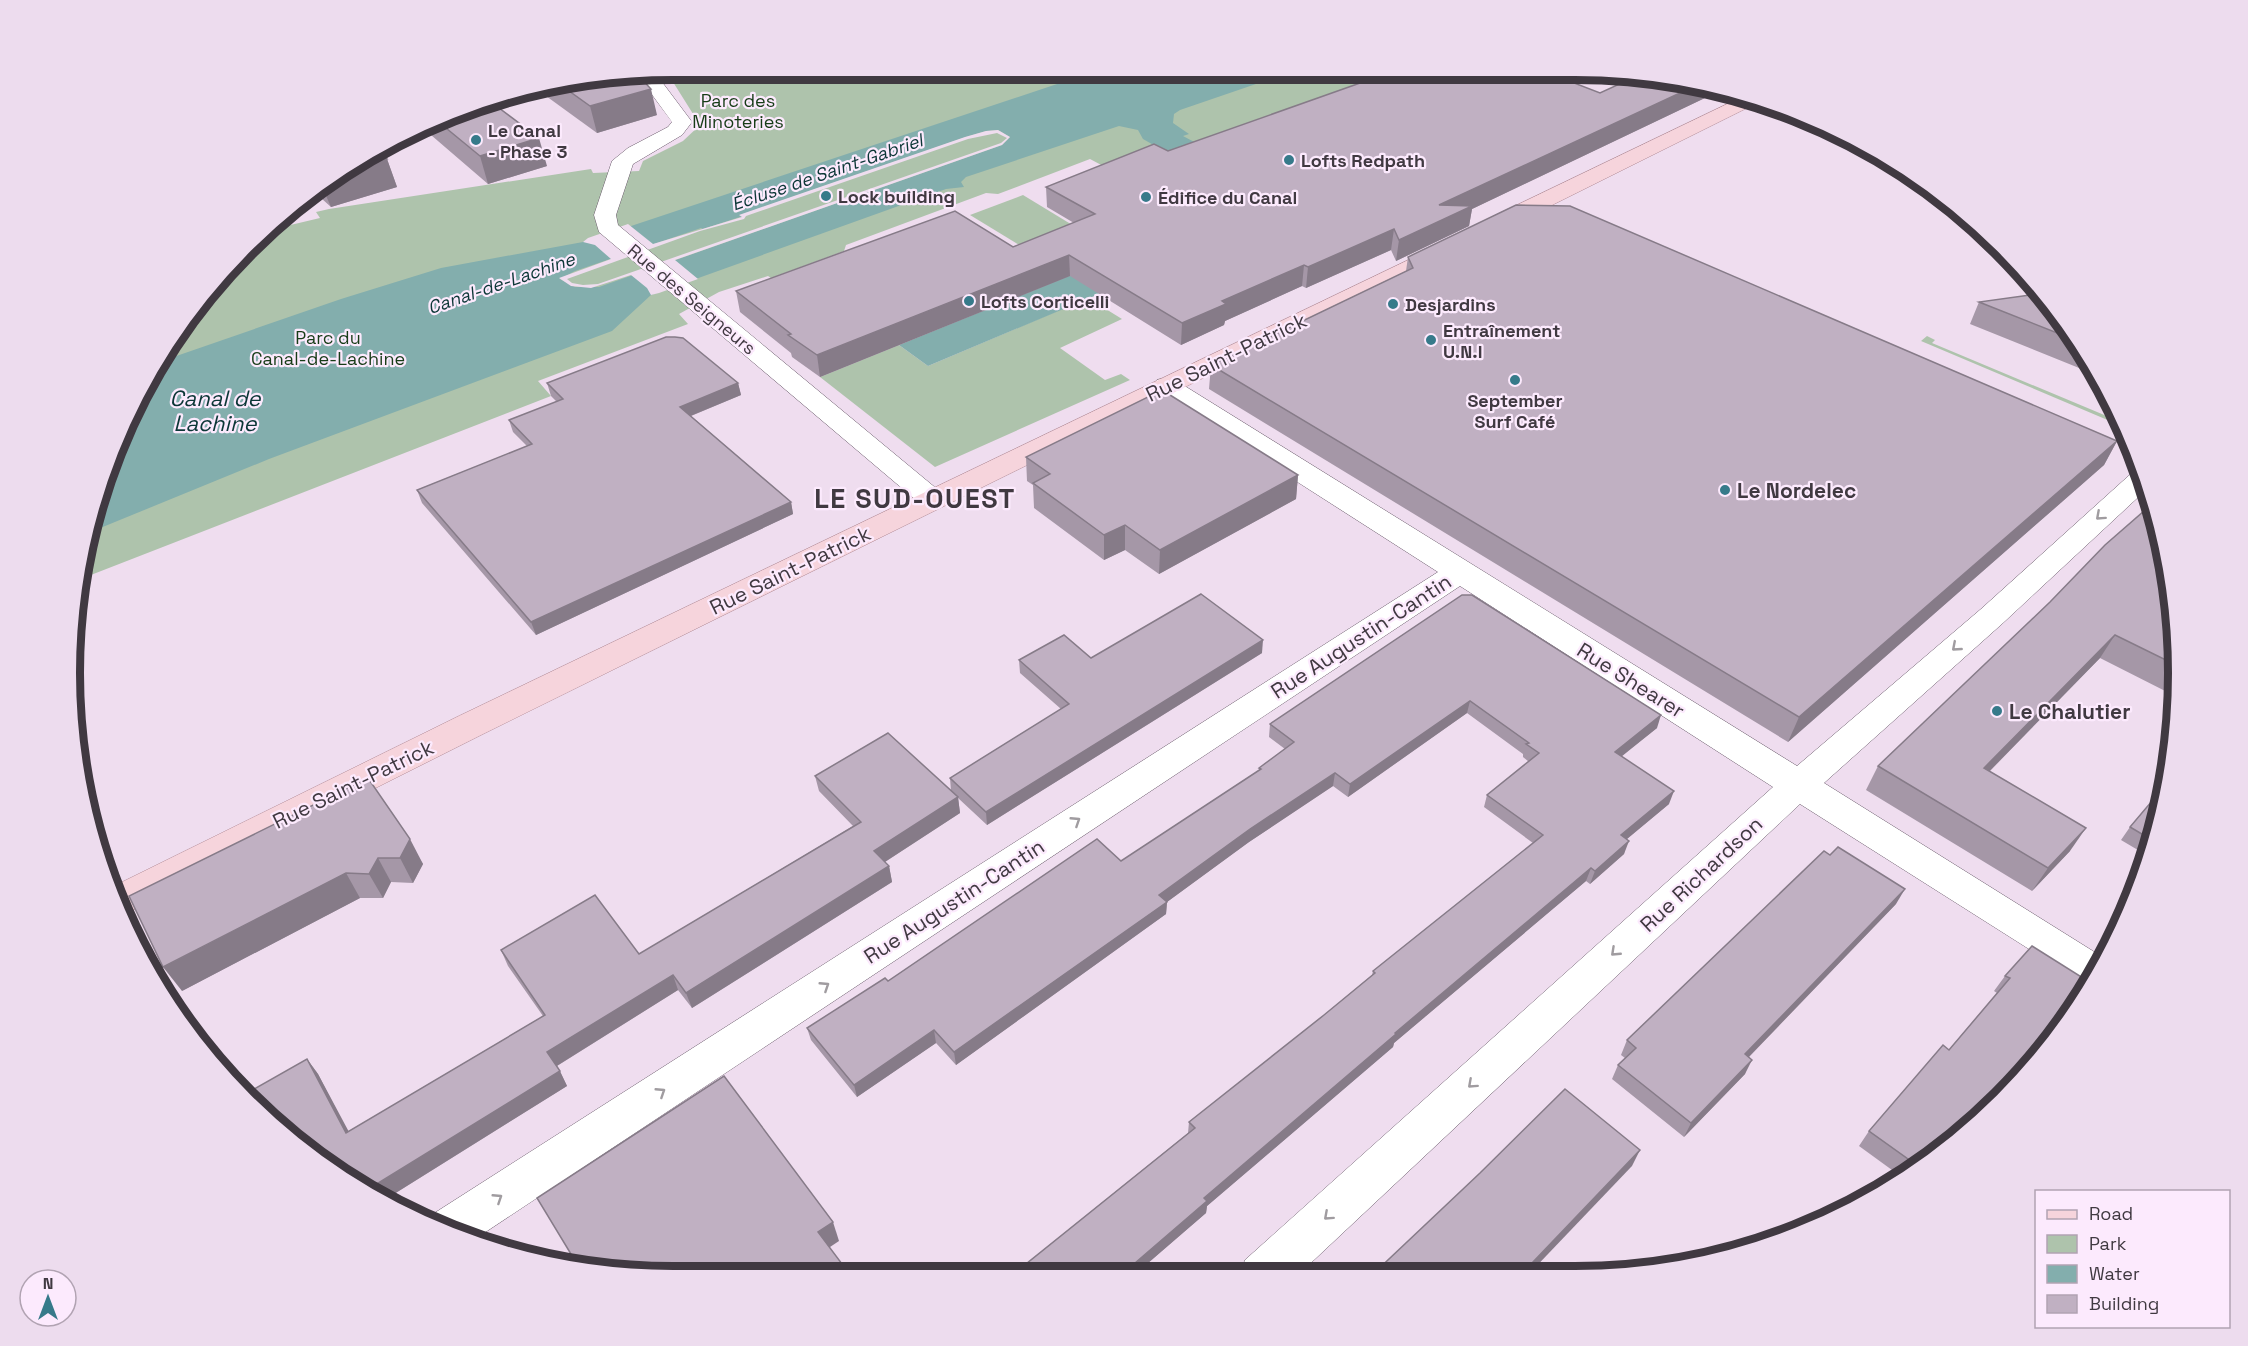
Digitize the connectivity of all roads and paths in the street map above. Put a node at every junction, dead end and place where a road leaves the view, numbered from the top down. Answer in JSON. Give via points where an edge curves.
{"nodes":[{"id":1,"x":651,"y":81,"type":"edge"},
{"id":2,"x":1743,"y":104,"type":"edge"},
{"id":3,"x":1166,"y":387,"type":"junction"},
{"id":4,"x":2137,"y":483,"type":"edge"},
{"id":5,"x":933,"y":500,"type":"junction"},
{"id":6,"x":1459,"y":572,"type":"junction"},
{"id":7,"x":1798,"y":786,"type":"junction"},
{"id":8,"x":124,"y":898,"type":"edge"},
{"id":9,"x":2090,"y":969,"type":"edge"},
{"id":10,"x":457,"y":1225,"type":"edge"},
{"id":11,"x":1273,"y":1266,"type":"edge"}],
"edges":[{"from":1,"to":5,"type":"street","name":"Rue des Seigneurs","via":[[682,122],[675,131],[621,164],[605,223]]},
{"from":2,"to":3,"type":"main road","name":"Rue Saint-Patrick"},
{"from":3,"to":5,"type":"main road","name":"Rue Saint-Patrick"},
{"from":3,"to":6,"type":"street","name":"Rue Shearer"},
{"from":4,"to":7,"type":"street","name":"Rue Richardson","one_way":true},
{"from":5,"to":8,"type":"main road","name":"Rue Saint-Patrick"},
{"from":6,"to":7,"type":"street","name":"Rue Shearer"},
{"from":10,"to":6,"type":"street","name":"Rue Augustin-Cantin","one_way":true},
{"from":7,"to":9,"type":"street","name":"Rue Shearer"},
{"from":7,"to":11,"type":"street","name":"Rue Richardson","one_way":true}]}
